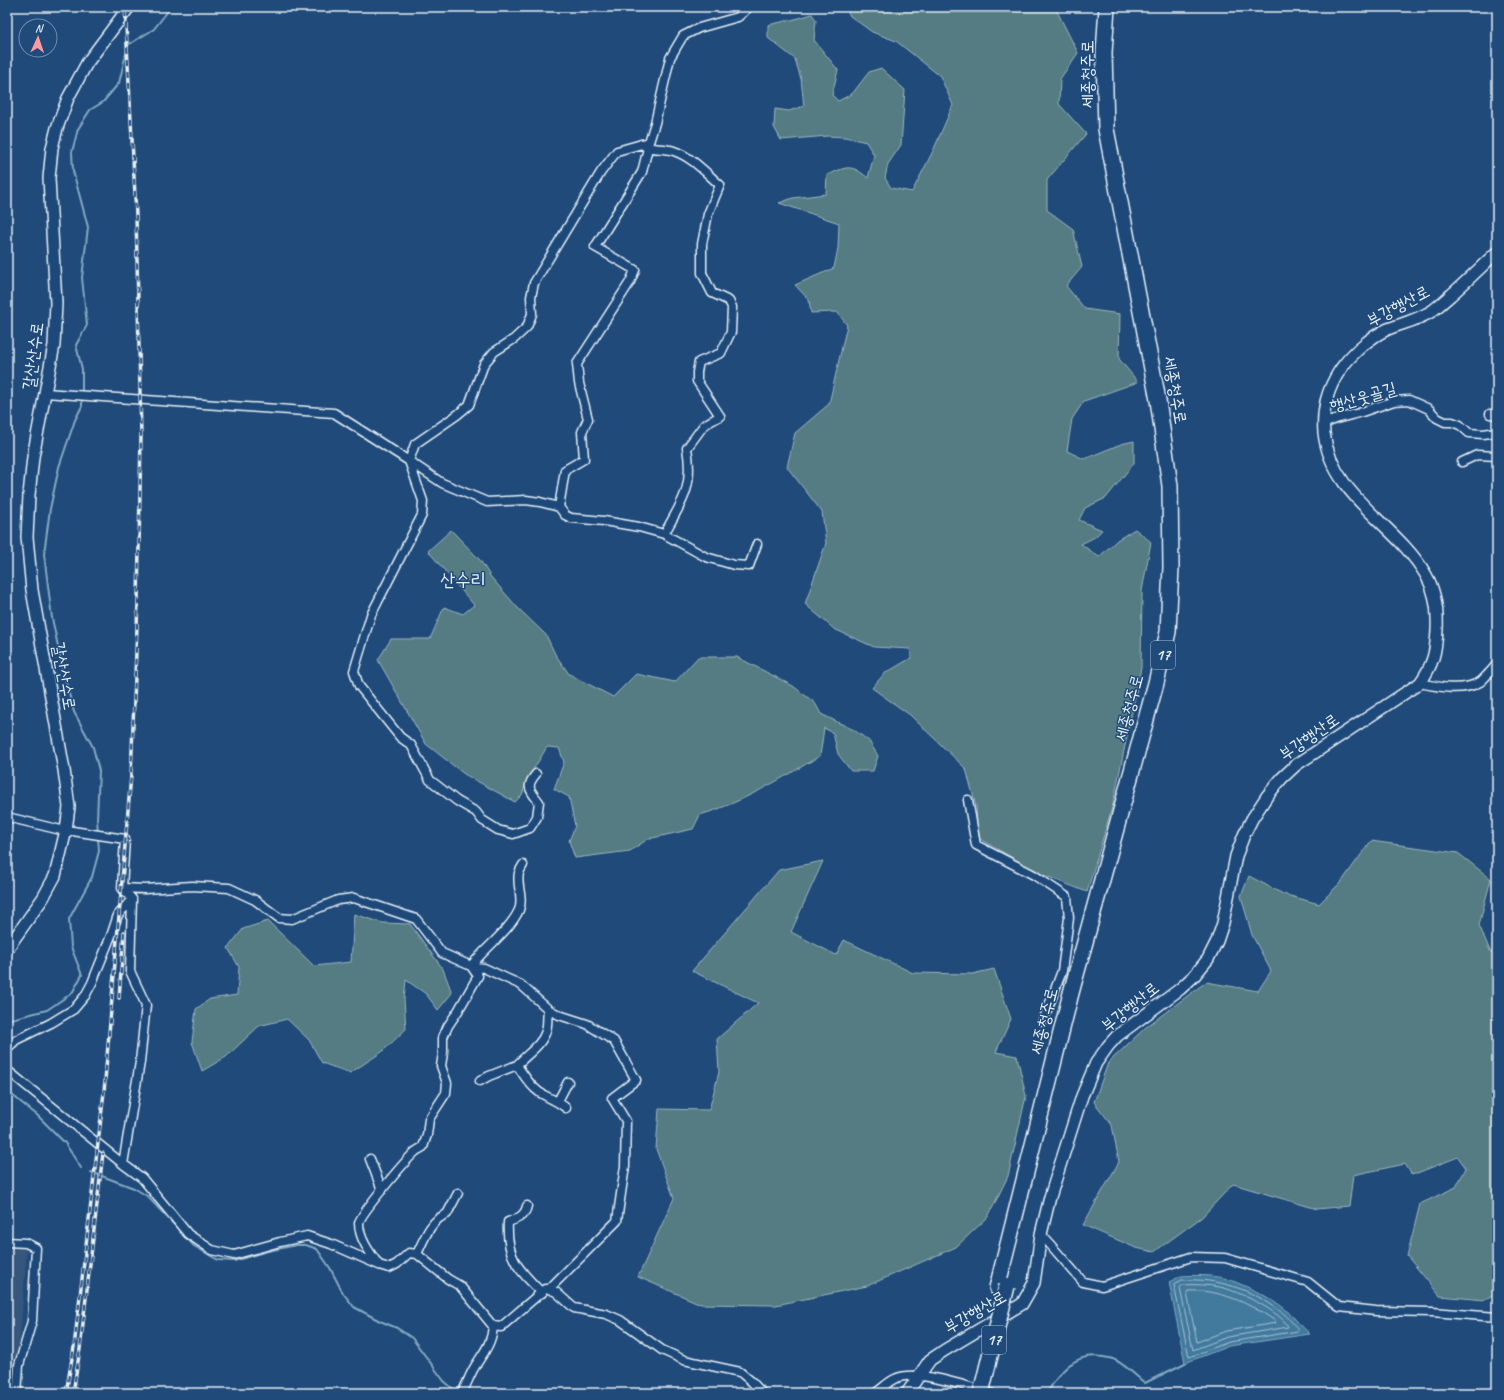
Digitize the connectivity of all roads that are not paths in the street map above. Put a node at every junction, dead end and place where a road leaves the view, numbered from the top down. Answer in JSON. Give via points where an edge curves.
{"nodes":[{"id":1,"x":129,"y":7,"type":"edge"},
{"id":2,"x":749,"y":7,"type":"edge"},
{"id":3,"x":1108,"y":7,"type":"edge"},
{"id":4,"x":1115,"y":7,"type":"edge"},
{"id":5,"x":644,"y":146,"type":"junction"},
{"id":6,"x":1497,"y":252,"type":"edge"},
{"id":7,"x":45,"y":393,"type":"junction"},
{"id":8,"x":1324,"y":424,"type":"junction"},
{"id":9,"x":1497,"y":432,"type":"edge"},
{"id":10,"x":1497,"y":456,"type":"edge"},
{"id":11,"x":409,"y":461,"type":"junction"},
{"id":12,"x":1462,"y":462,"type":"dead end"},
{"id":13,"x":559,"y":507,"type":"junction"},
{"id":14,"x":664,"y":534,"type":"junction"},
{"id":15,"x":758,"y":544,"type":"dead end"},
{"id":16,"x":1497,"y":663,"type":"edge"},
{"id":17,"x":1420,"y":683,"type":"junction"},
{"id":18,"x":536,"y":774,"type":"dead end"},
{"id":19,"x":968,"y":800,"type":"dead end"},
{"id":20,"x":7,"y":817,"type":"edge"},
{"id":21,"x":66,"y":831,"type":"junction"},
{"id":22,"x":523,"y":864,"type":"dead end"},
{"id":23,"x":122,"y":888,"type":"junction"},
{"id":24,"x":132,"y":899,"type":"junction"},
{"id":25,"x":7,"y":949,"type":"edge"},
{"id":26,"x":471,"y":966,"type":"junction"},
{"id":27,"x":548,"y":1009,"type":"junction"},
{"id":28,"x":1043,"y":1021,"type":"dead end"},
{"id":29,"x":7,"y":1049,"type":"edge"},
{"id":30,"x":517,"y":1064,"type":"junction"},
{"id":31,"x":7,"y":1070,"type":"edge"},
{"id":32,"x":480,"y":1081,"type":"dead end"},
{"id":33,"x":568,"y":1082,"type":"dead end"},
{"id":34,"x":558,"y":1101,"type":"junction"},
{"id":35,"x":566,"y":1108,"type":"dead end"},
{"id":36,"x":370,"y":1159,"type":"dead end"},
{"id":37,"x":123,"y":1164,"type":"junction"},
{"id":38,"x":382,"y":1190,"type":"junction"},
{"id":39,"x":458,"y":1193,"type":"dead end"},
{"id":40,"x":527,"y":1206,"type":"dead end"},
{"id":41,"x":1041,"y":1234,"type":"junction"},
{"id":42,"x":7,"y":1242,"type":"edge"},
{"id":43,"x":417,"y":1254,"type":"junction"},
{"id":44,"x":379,"y":1265,"type":"junction"},
{"id":45,"x":1002,"y":1287,"type":"junction"},
{"id":46,"x":545,"y":1291,"type":"junction"},
{"id":47,"x":1497,"y":1317,"type":"edge"},
{"id":48,"x":493,"y":1326,"type":"junction"},
{"id":49,"x":920,"y":1376,"type":"junction"},
{"id":50,"x":17,"y":1393,"type":"edge"},
{"id":51,"x":466,"y":1393,"type":"edge"},
{"id":52,"x":762,"y":1393,"type":"edge"},
{"id":53,"x":875,"y":1393,"type":"edge"},
{"id":54,"x":907,"y":1393,"type":"edge"},
{"id":55,"x":971,"y":1393,"type":"edge"},
{"id":56,"x":981,"y":1393,"type":"edge"},
{"id":57,"x":991,"y":1393,"type":"edge"}],
"edges":[{"from":1,"to":7,"type":"street","name":"갈산산수로","via":[[88,63],[72,91],[52,148],[49,178],[56,304],[54,345]]},
{"from":2,"to":5,"type":"street","via":[[738,17],[699,28],[683,36],[670,58],[655,123]]},
{"from":3,"to":45,"type":"highway","name":"세종청주로","number":"17","via":[[1104,53],[1106,129],[1158,400],[1170,486],[1171,567],[1168,632],[1071,992]]},
{"from":4,"to":45,"type":"highway","name":"세종청주로","number":"17","via":[[1110,65],[1119,158],[1165,395],[1179,493],[1181,554],[1178,616],[1159,708]]},
{"from":5,"to":11,"type":"street","via":[[617,151],[601,172],[534,283],[531,297],[532,314],[527,327],[514,340],[494,352],[484,364],[468,405],[416,444]]},
{"from":5,"to":13,"type":"street","via":[[642,172],[595,247],[635,270],[630,282],[577,364],[588,418],[582,432],[584,459],[565,470]]},
{"from":5,"to":14,"type":"street","via":[[663,148],[690,159],[720,185],[708,214],[703,236],[702,273],[712,293],[729,301],[732,307],[731,332],[721,353],[699,362],[696,372],[697,381],[720,416],[704,425],[688,448],[690,474],[686,494]]},
{"from":6,"to":8,"type":"street","name":"부강행산로","via":[[1434,310],[1377,335],[1353,356],[1341,369],[1330,388],[1324,406]]},
{"from":7,"to":11,"type":"street","via":[[334,413]]},
{"from":7,"to":21,"type":"street","name":"갈산산수로","via":[[33,457],[27,537],[32,590],[69,807]]},
{"from":8,"to":9,"type":"street","name":"행산웃골길","via":[[1394,401],[1409,400],[1429,409],[1445,422],[1460,425],[1468,433]]},
{"from":8,"to":17,"type":"street","name":"부강행산로","via":[[1330,455],[1344,484],[1418,562],[1432,587],[1438,616],[1436,648],[1429,672]]},
{"from":10,"to":12,"type":"street","via":[[1477,455]]},
{"from":11,"to":13,"type":"street","via":[[442,483],[486,502],[526,500]]},
{"from":11,"to":18,"type":"street","via":[[423,501],[422,515],[371,614],[354,672],[359,686],[400,737],[411,745],[430,780],[498,830],[513,834],[530,828],[537,817],[539,802],[529,788]]},
{"from":13,"to":14,"type":"street","via":[[571,518],[639,527]]},
{"from":14,"to":15,"type":"street","via":[[706,557],[734,565],[749,566]]},
{"from":16,"to":17,"type":"street","via":[[1481,681],[1472,685],[1455,688]]},
{"from":17,"to":41,"type":"street","name":"부강행산로","via":[[1308,756],[1282,778],[1267,796],[1252,819],[1236,856],[1223,923],[1208,958],[1180,989],[1117,1036],[1096,1063],[1082,1096]]},
{"from":19,"to":28,"type":"street","via":[[976,845],[1034,875],[1067,897],[1069,918],[1062,971]]},
{"from":20,"to":21,"type":"street"},
{"from":21,"to":23,"type":"street","via":[[125,839]]},
{"from":21,"to":25,"type":"street","name":"갈산산수로","via":[[55,876],[43,898]]},
{"from":22,"to":26,"type":"street","via":[[519,874],[519,910],[506,929]]},
{"from":23,"to":24,"type":"street"},
{"from":23,"to":26,"type":"street","via":[[229,888],[255,900],[279,918],[286,919],[292,919],[338,900],[354,898],[416,919],[442,953]]},
{"from":24,"to":29,"type":"street","via":[[118,915],[85,996],[74,1009],[16,1040]]},
{"from":24,"to":37,"type":"street","via":[[130,970],[146,1006],[140,1062]]},
{"from":26,"to":27,"type":"street","via":[[484,968],[521,985]]},
{"from":26,"to":38,"type":"street","via":[[478,976],[443,1037],[441,1066],[448,1083],[446,1092],[429,1119],[423,1148],[415,1152]]},
{"from":27,"to":30,"type":"street","via":[[547,1030],[539,1044]]},
{"from":27,"to":46,"type":"street","via":[[587,1024],[614,1041],[636,1080],[612,1098],[626,1121],[625,1166],[617,1221]]},
{"from":30,"to":32,"type":"street"},
{"from":30,"to":34,"type":"street","via":[[530,1084]]},
{"from":31,"to":37,"type":"street"},
{"from":33,"to":34,"type":"street"},
{"from":34,"to":35,"type":"street"},
{"from":36,"to":38,"type":"street"},
{"from":37,"to":44,"type":"street","via":[[142,1178],[188,1234],[212,1250],[234,1255],[307,1236]]},
{"from":38,"to":44,"type":"street","via":[[359,1222],[364,1245]]},
{"from":39,"to":43,"type":"street","via":[[447,1214],[436,1221]]},
{"from":40,"to":46,"type":"street","via":[[522,1216],[508,1222],[508,1242],[516,1265],[524,1276]]},
{"from":41,"to":47,"type":"street","via":[[1083,1282],[1102,1286],[1191,1256],[1225,1258],[1308,1282],[1339,1308]]},
{"from":41,"to":49,"type":"street","name":"부강행산로","via":[[1034,1283],[1022,1304],[930,1360]]},
{"from":42,"to":50,"type":"street","via":[[26,1243],[36,1248],[32,1321],[19,1365]]},
{"from":43,"to":44,"type":"street","via":[[409,1253],[389,1268]]},
{"from":43,"to":48,"type":"street","via":[[460,1286]]},
{"from":45,"to":55,"type":"highway","number":"17"},
{"from":45,"to":56,"type":"highway","number":"17","bridge":true},
{"from":46,"to":48,"type":"street","via":[[501,1326]]},
{"from":46,"to":52,"type":"street","via":[[556,1292],[574,1308],[606,1314],[620,1320],[662,1350],[684,1360],[740,1372]]},
{"from":48,"to":51,"type":"street","via":[[488,1348],[468,1380],[463,1391]]},
{"from":49,"to":53,"type":"street","via":[[895,1378]]},
{"from":49,"to":54,"type":"street","name":"부강행산로"},
{"from":49,"to":57,"type":"street"}]}
